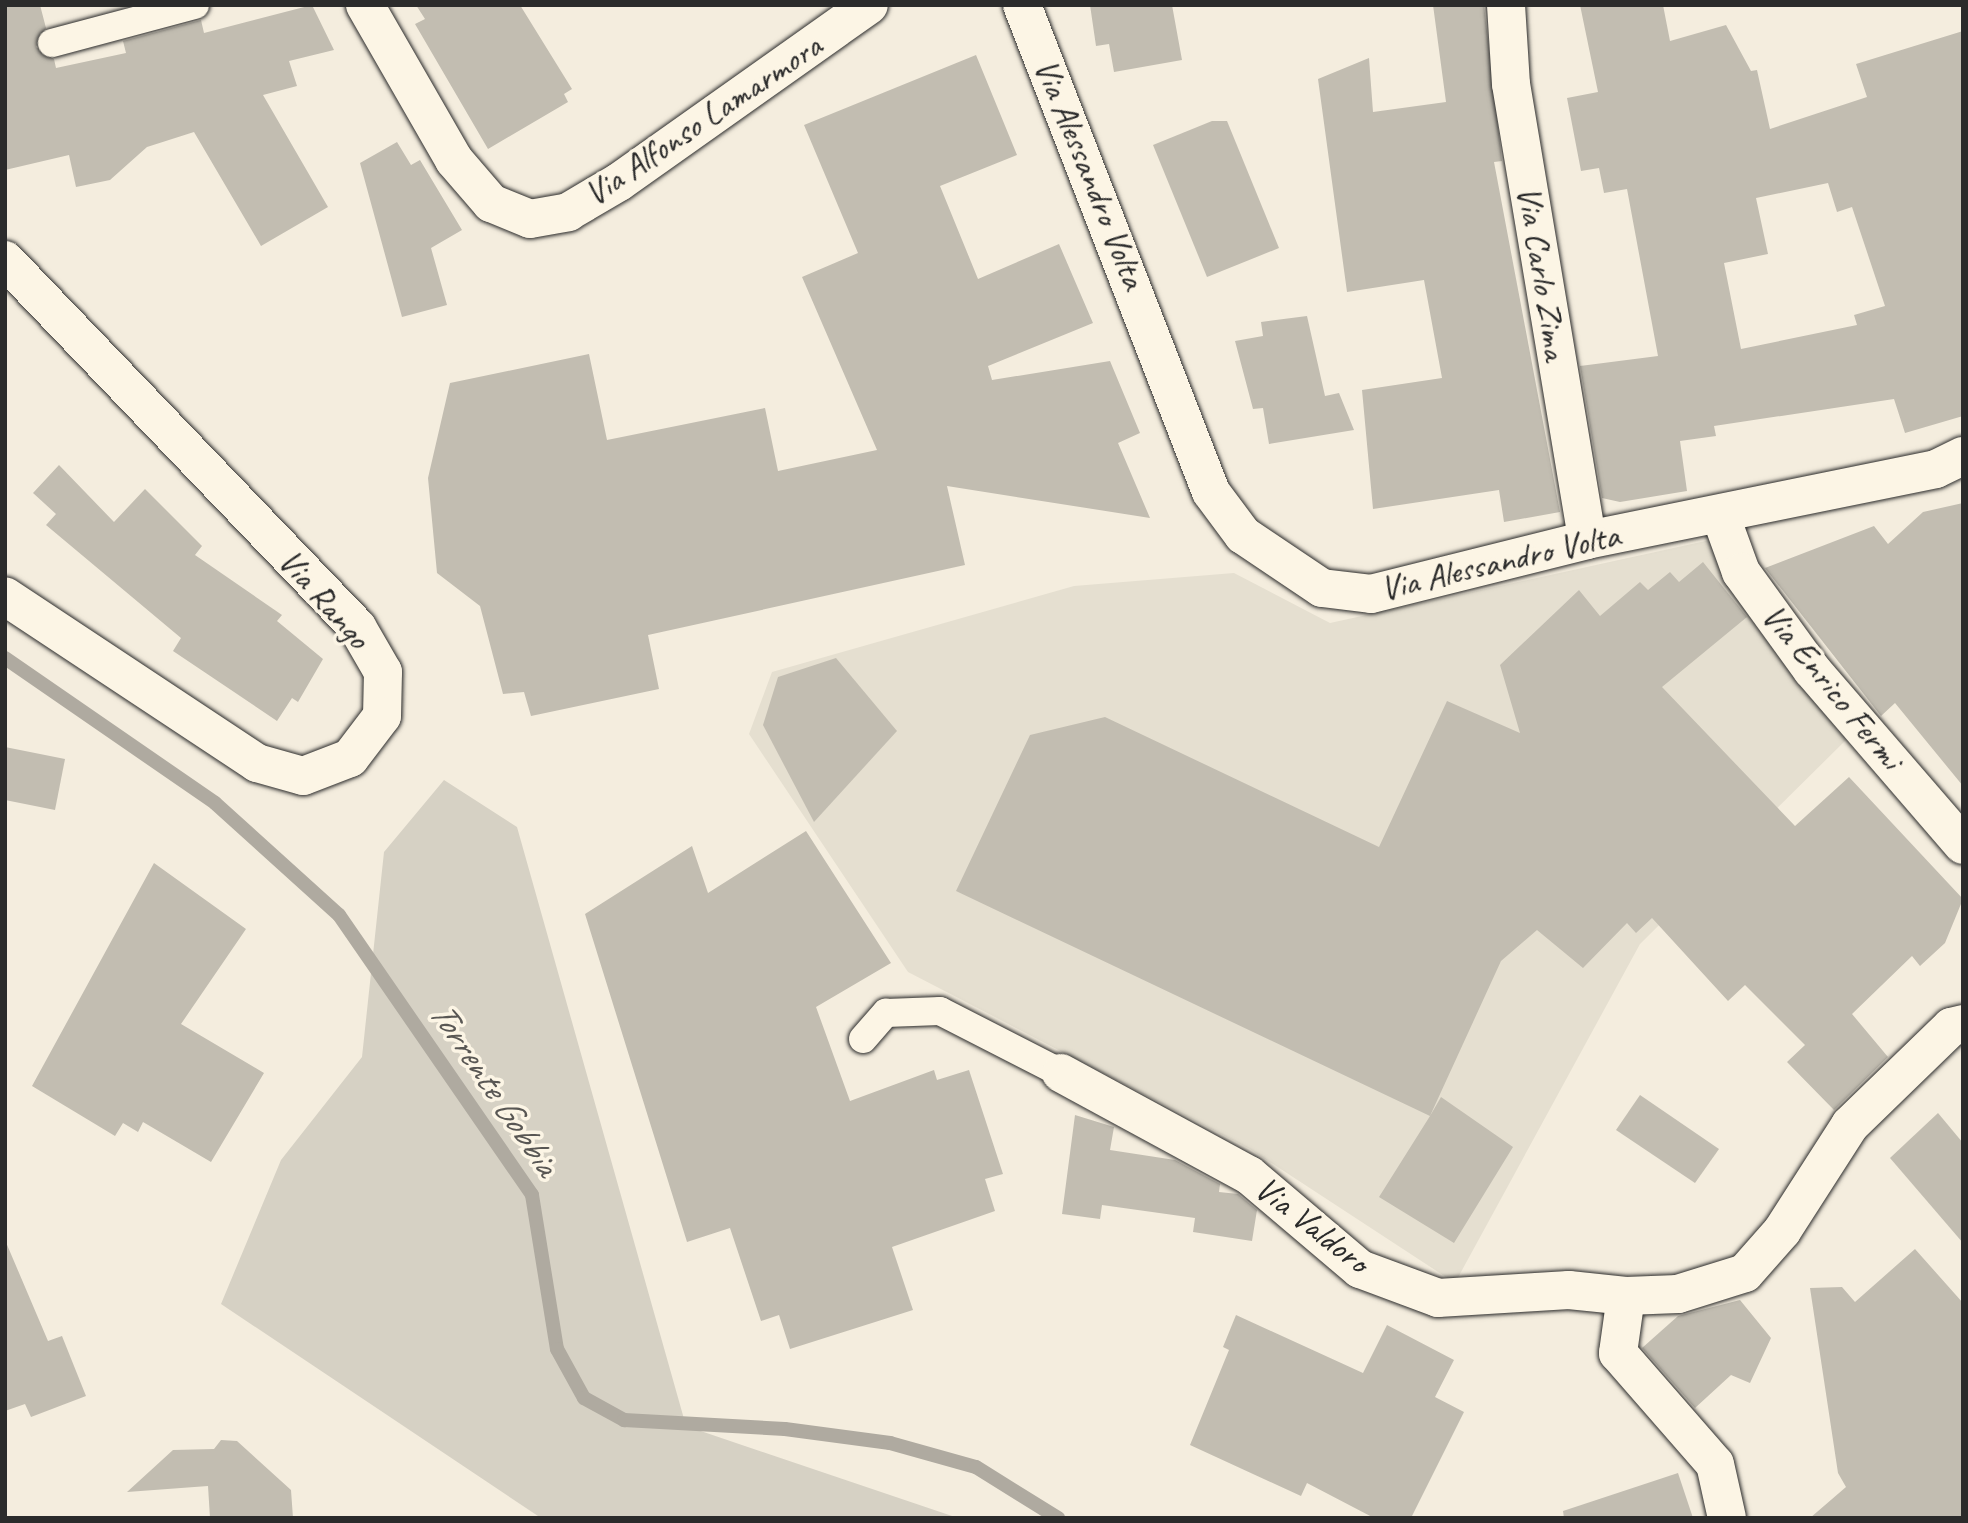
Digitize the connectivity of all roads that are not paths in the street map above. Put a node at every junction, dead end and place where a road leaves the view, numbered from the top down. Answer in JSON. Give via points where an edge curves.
{"nodes":[{"id":1,"x":195,"y":5,"type":"edge"},
{"id":2,"x":365,"y":5,"type":"edge"},
{"id":3,"x":869,"y":5,"type":"edge"},
{"id":4,"x":1022,"y":5,"type":"edge"},
{"id":5,"x":1506,"y":5,"type":"edge"},
{"id":6,"x":52,"y":43,"type":"dead end"},
{"id":7,"x":5,"y":260,"type":"edge"},
{"id":8,"x":1963,"y":456,"type":"edge"},
{"id":9,"x":1721,"y":517,"type":"junction"},
{"id":10,"x":1587,"y":540,"type":"junction"},
{"id":11,"x":5,"y":596,"type":"edge"},
{"id":12,"x":1963,"y":845,"type":"edge"},
{"id":13,"x":1963,"y":1024,"type":"edge"},
{"id":14,"x":863,"y":1039,"type":"dead end"},
{"id":15,"x":1061,"y":1073,"type":"joint"},
{"id":16,"x":1626,"y":1296,"type":"junction"},
{"id":17,"x":1727,"y":1518,"type":"edge"}],
"edges":[{"from":1,"to":6,"type":"lane"},
{"from":2,"to":3,"type":"street","name":"Via Alfonso Lamarmora","via":[[454,160],[491,203],[530,219],[568,212],[619,182]]},
{"from":4,"to":10,"type":"street","name":"Via Alessandro Volta","via":[[1211,492],[1243,535],[1322,588],[1371,594]]},
{"from":5,"to":10,"type":"street","name":"Via Carlo Zima","via":[[1511,84]]},
{"from":7,"to":11,"type":"street","name":"Via Rango","via":[[357,627],[383,672],[382,716],[350,758],[303,776],[257,763]]},
{"from":8,"to":9,"type":"street","name":"Via Alessandro Volta","via":[[1936,469]]},
{"from":9,"to":10,"type":"street","name":"Via Alessandro Volta"},
{"from":9,"to":12,"type":"street","name":"Via Enrico Fermi","via":[[1741,572],[1812,670]]},
{"from":13,"to":16,"type":"street","name":"Via Valdoro","via":[[1951,1027],[1850,1125],[1782,1231],[1745,1273],[1678,1294]]},
{"from":14,"to":15,"type":"lane","via":[[886,1013],[940,1011]]},
{"from":15,"to":16,"type":"street","name":"Via Valdoro","via":[[1249,1175],[1360,1269],[1438,1298],[1569,1290]]},
{"from":16,"to":17,"type":"street","via":[[1618,1353],[1715,1464]]}]}
